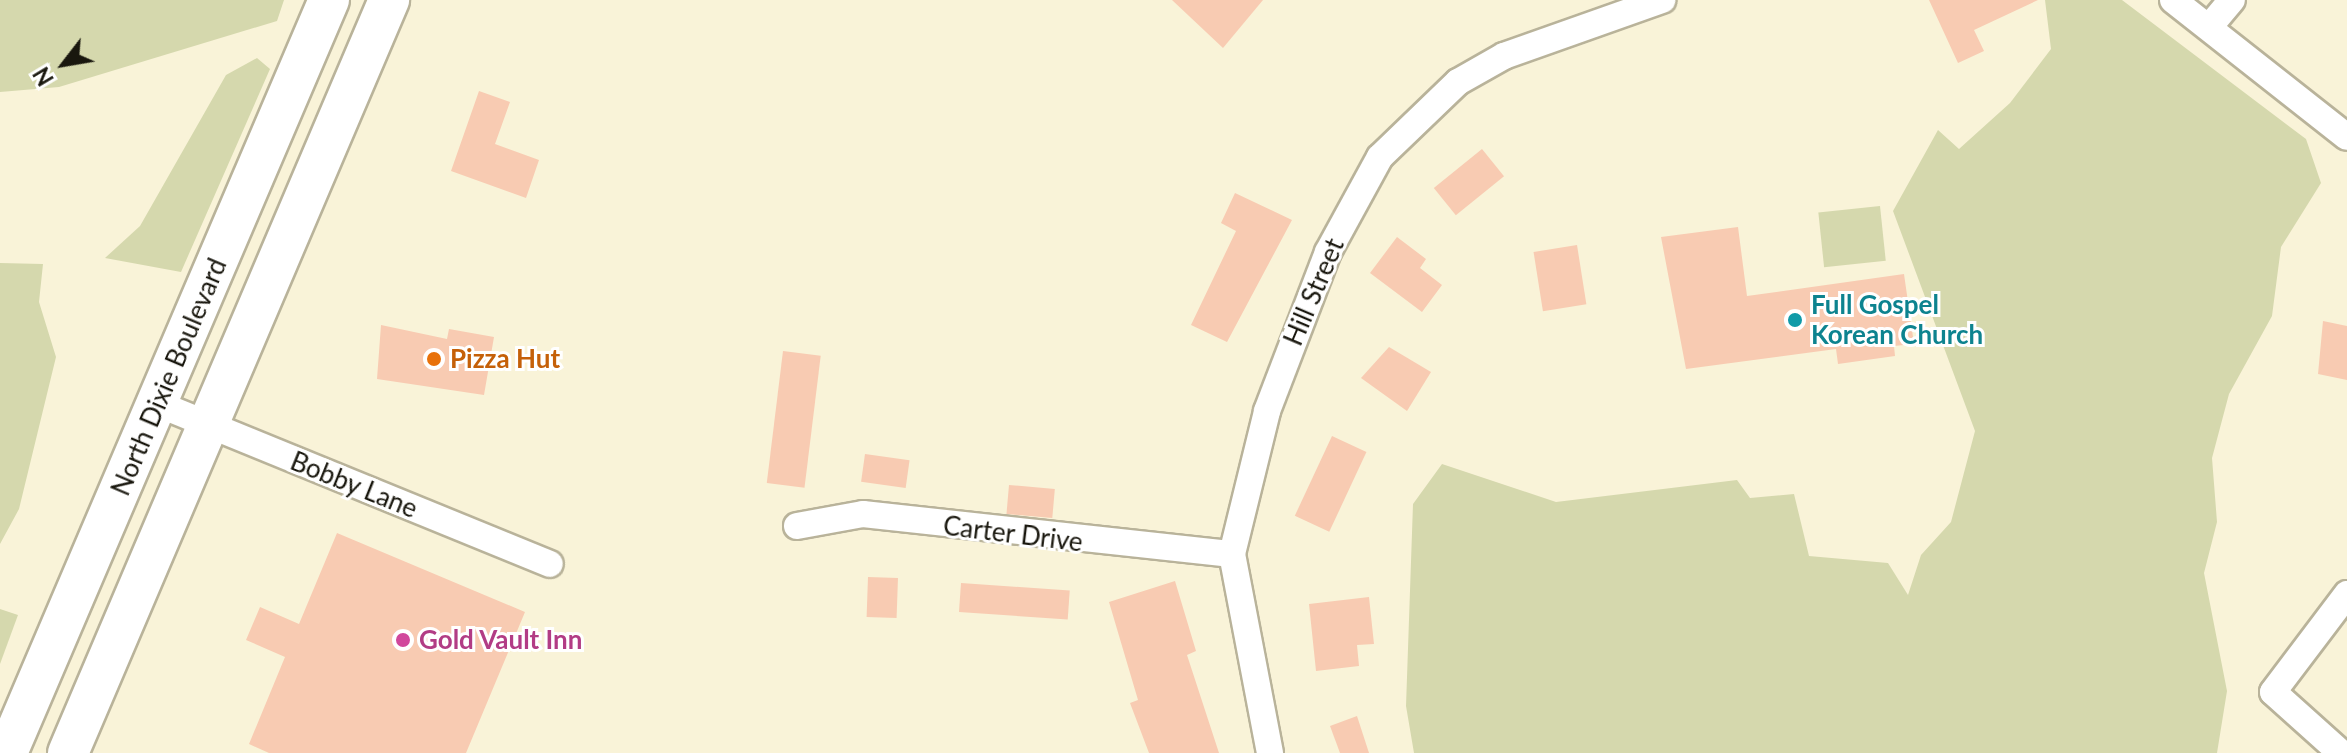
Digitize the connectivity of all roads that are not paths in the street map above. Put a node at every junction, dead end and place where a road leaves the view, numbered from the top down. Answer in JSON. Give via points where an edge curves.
{"nodes":[{"id":1,"x":329,"y":0,"type":"edge"},
{"id":2,"x":389,"y":0,"type":"edge"},
{"id":3,"x":1662,"y":0,"type":"edge"},
{"id":4,"x":2173,"y":0,"type":"edge"},
{"id":5,"x":2232,"y":0,"type":"edge"},
{"id":6,"x":2210,"y":26,"type":"junction"},
{"id":7,"x":2347,"y":137,"type":"edge"},
{"id":8,"x":158,"y":404,"type":"junction"},
{"id":9,"x":208,"y":425,"type":"junction"},
{"id":10,"x":797,"y":526,"type":"dead end"},
{"id":11,"x":1232,"y":554,"type":"junction"},
{"id":12,"x":550,"y":564,"type":"dead end"},
{"id":13,"x":2347,"y":594,"type":"edge"},
{"id":14,"x":7,"y":753,"type":"edge"},
{"id":15,"x":68,"y":753,"type":"edge"},
{"id":16,"x":1270,"y":753,"type":"edge"},
{"id":17,"x":2341,"y":753,"type":"edge"}],
"edges":[{"from":1,"to":8,"type":"highway","name":"North Dixie Boulevard"},
{"from":2,"to":9,"type":"highway","name":"North Dixie Boulevard"},
{"from":3,"to":11,"type":"street","name":"Hill Street","via":[[1492,63],[1447,91],[1380,157],[1328,252],[1286,358]]},
{"from":4,"to":6,"type":"street"},
{"from":5,"to":6,"type":"street"},
{"from":6,"to":7,"type":"street"},
{"from":8,"to":9,"type":"street","name":"Bobby Lane"},
{"from":8,"to":14,"type":"highway","name":"North Dixie Boulevard"},
{"from":9,"to":12,"type":"street","name":"Bobby Lane"},
{"from":9,"to":15,"type":"highway","name":"North Dixie Boulevard"},
{"from":10,"to":11,"type":"street","name":"Carter Drive","via":[[863,514]]},
{"from":11,"to":16,"type":"street","name":"Hill Street"},
{"from":13,"to":17,"type":"street","via":[[2273,692]]}]}
